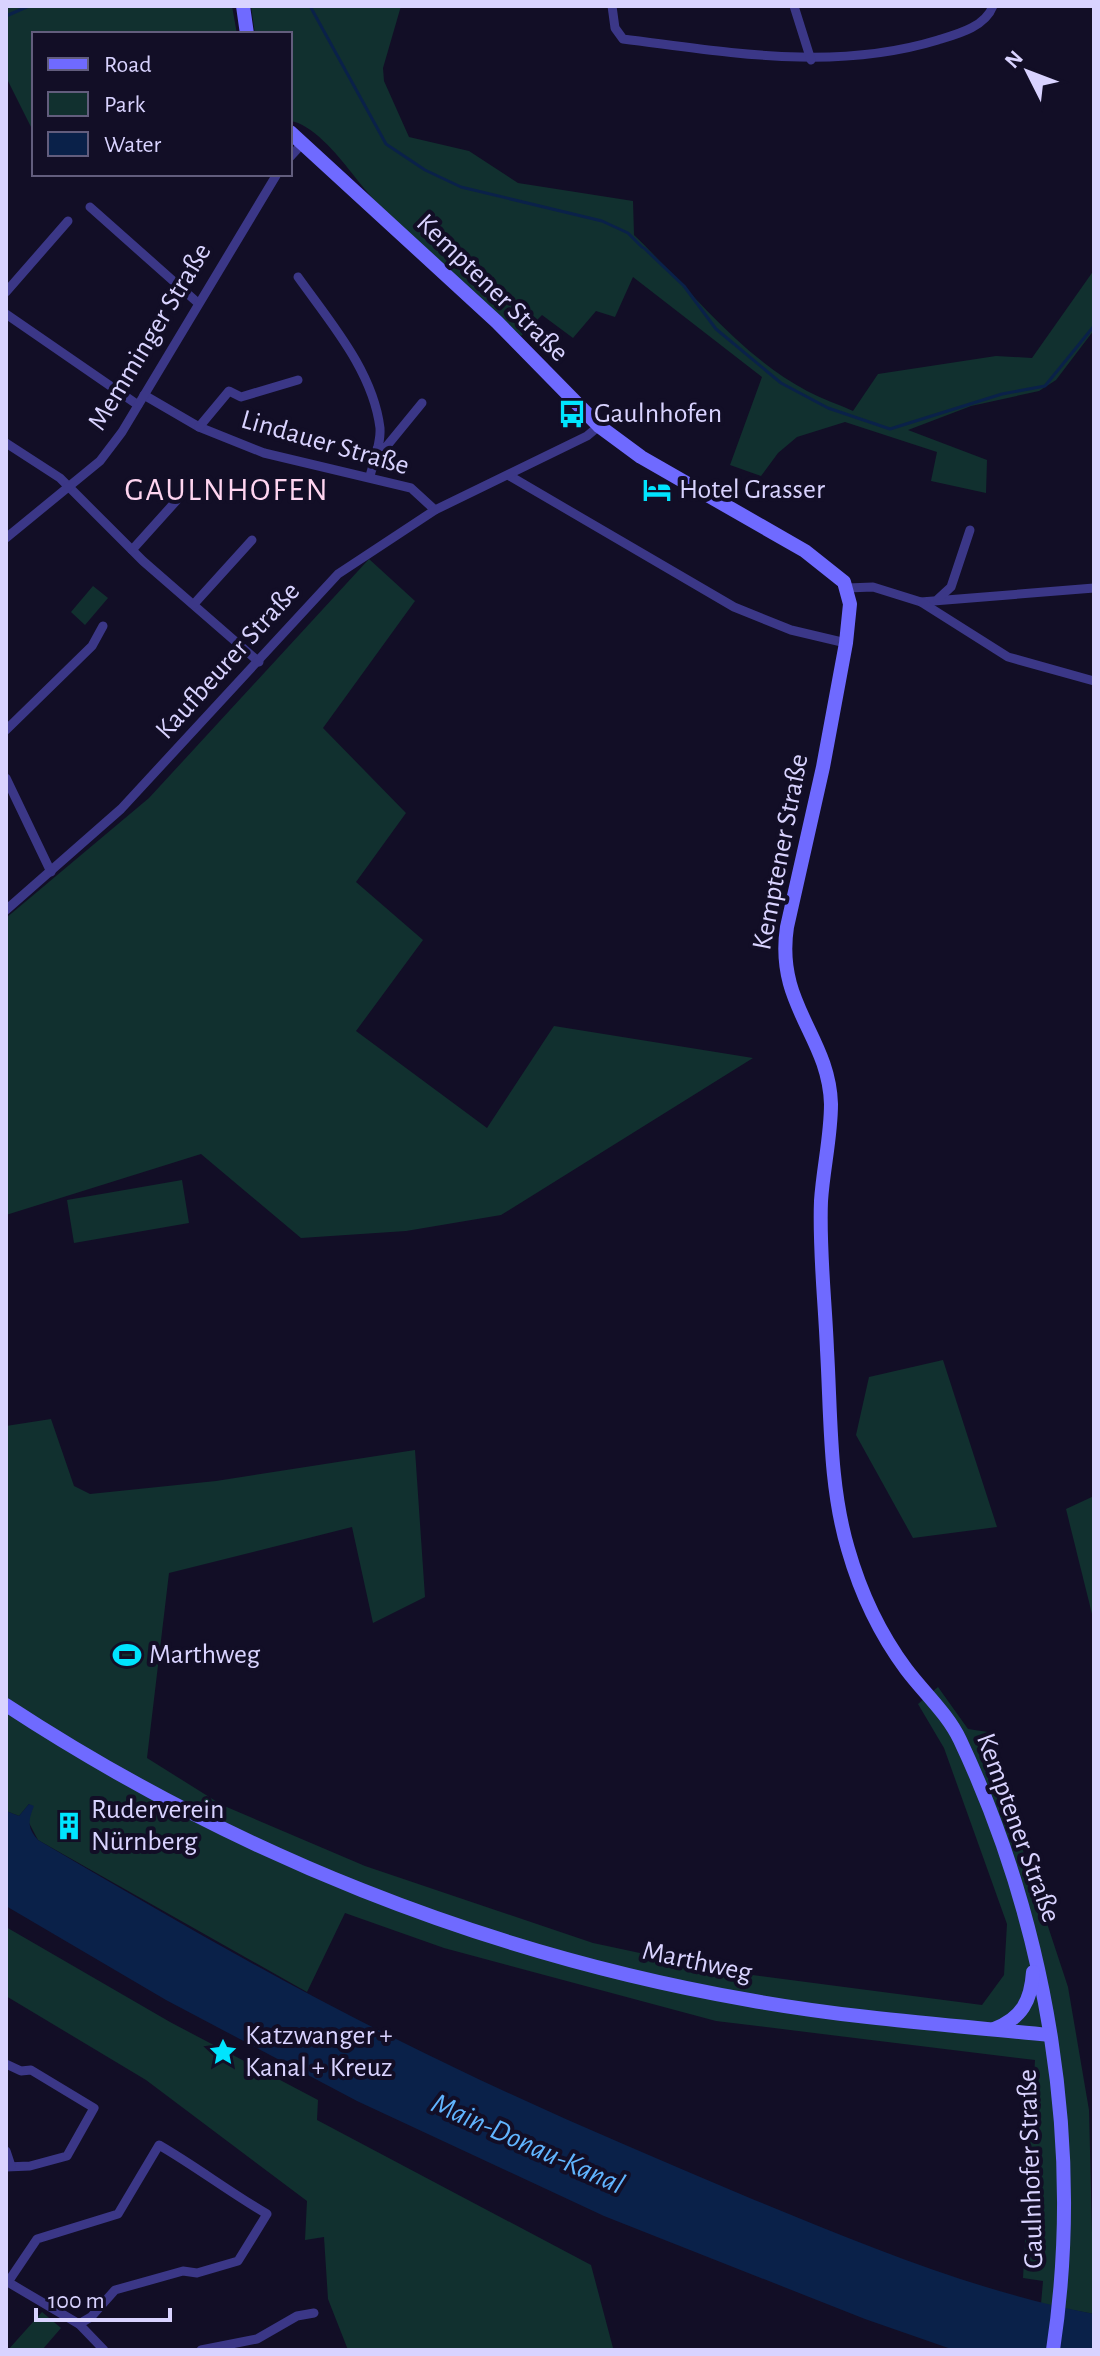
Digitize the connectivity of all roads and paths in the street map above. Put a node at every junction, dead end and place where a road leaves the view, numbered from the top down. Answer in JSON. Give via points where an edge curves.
{"nodes":[{"id":1,"x":243,"y":6,"type":"edge"},
{"id":2,"x":612,"y":6,"type":"edge"},
{"id":3,"x":794,"y":6,"type":"edge"},
{"id":4,"x":993,"y":6,"type":"edge"},
{"id":5,"x":247,"y":32,"type":"edge"},
{"id":6,"x":811,"y":60,"type":"junction"},
{"id":7,"x":292,"y":134,"type":"edge"},
{"id":8,"x":301,"y":145,"type":"junction"},
{"id":9,"x":292,"y":155,"type":"edge"},
{"id":10,"x":276,"y":176,"type":"edge"},
{"id":11,"x":90,"y":207,"type":"dead end"},
{"id":12,"x":68,"y":221,"type":"dead end"},
{"id":13,"x":298,"y":277,"type":"dead end"},
{"id":14,"x":6,"y":292,"type":"edge"},
{"id":15,"x":198,"y":303,"type":"junction"},
{"id":16,"x":6,"y":314,"type":"edge"},
{"id":17,"x":298,"y":380,"type":"dead end"},
{"id":18,"x":144,"y":395,"type":"junction"},
{"id":19,"x":422,"y":403,"type":"dead end"},
{"id":20,"x":138,"y":405,"type":"junction"},
{"id":21,"x":599,"y":426,"type":"junction"},
{"id":22,"x":199,"y":427,"type":"junction"},
{"id":23,"x":6,"y":443,"type":"edge"},
{"id":24,"x":377,"y":449,"type":"junction"},
{"id":25,"x":508,"y":475,"type":"junction"},
{"id":26,"x":370,"y":476,"type":"junction"},
{"id":27,"x":70,"y":488,"type":"junction"},
{"id":28,"x":177,"y":500,"type":"dead end"},
{"id":29,"x":435,"y":510,"type":"junction"},
{"id":30,"x":970,"y":530,"type":"dead end"},
{"id":31,"x":6,"y":538,"type":"edge"},
{"id":32,"x":252,"y":540,"type":"dead end"},
{"id":33,"x":132,"y":550,"type":"junction"},
{"id":34,"x":847,"y":588,"type":"junction"},
{"id":35,"x":1094,"y":588,"type":"edge"},
{"id":36,"x":935,"y":601,"type":"junction"},
{"id":37,"x":921,"y":602,"type":"junction"},
{"id":38,"x":194,"y":604,"type":"junction"},
{"id":39,"x":103,"y":626,"type":"dead end"},
{"id":40,"x":846,"y":643,"type":"junction"},
{"id":41,"x":259,"y":662,"type":"junction"},
{"id":42,"x":1094,"y":681,"type":"edge"},
{"id":43,"x":6,"y":730,"type":"edge"},
{"id":44,"x":6,"y":778,"type":"edge"},
{"id":45,"x":51,"y":872,"type":"junction"},
{"id":46,"x":6,"y":910,"type":"edge"},
{"id":47,"x":6,"y":1705,"type":"edge"},
{"id":48,"x":1035,"y":1956,"type":"junction"},
{"id":49,"x":992,"y":2030,"type":"junction"},
{"id":50,"x":1050,"y":2035,"type":"junction"},
{"id":51,"x":6,"y":2064,"type":"edge"},
{"id":52,"x":6,"y":2151,"type":"edge"},
{"id":53,"x":8,"y":2167,"type":"edge"},
{"id":54,"x":7,"y":2282,"type":"edge"},
{"id":55,"x":314,"y":2313,"type":"dead end"},
{"id":56,"x":79,"y":2324,"type":"junction"},
{"id":57,"x":230,"y":2346,"type":"edge"},
{"id":58,"x":104,"y":2350,"type":"edge"},
{"id":59,"x":201,"y":2350,"type":"edge"},
{"id":60,"x":1053,"y":2350,"type":"edge"}],
"edges":[{"from":1,"to":5,"type":"street"},
{"from":2,"to":6,"type":"street","via":[[615,28],[623,39]]},
{"from":3,"to":6,"type":"street"},
{"from":4,"to":6,"type":"street","via":[[978,24],[929,43],[887,54]]},
{"from":7,"to":8,"type":"street","name":"Kemptener Straße"},
{"from":8,"to":9,"type":"street"},
{"from":8,"to":21,"type":"street","name":"Kemptener Straße","via":[[497,322]]},
{"from":10,"to":15,"type":"street","name":"Memminger Straße"},
{"from":11,"to":15,"type":"street"},
{"from":12,"to":14,"type":"street"},
{"from":13,"to":24,"type":"street","via":[[361,372],[380,430]]},
{"from":15,"to":18,"type":"street","name":"Memminger Straße"},
{"from":16,"to":20,"type":"street"},
{"from":17,"to":22,"type":"street","name":"Lindauer Straße","via":[[241,397],[229,391]]},
{"from":18,"to":20,"type":"street","name":"Memminger Straße"},
{"from":18,"to":22,"type":"street","name":"Lindauer Straße"},
{"from":19,"to":24,"type":"street","via":[[386,447]]},
{"from":20,"to":27,"type":"street","name":"Memminger Straße","via":[[100,461]]},
{"from":21,"to":25,"type":"street","name":"Kaufbeurer Straße"},
{"from":21,"to":34,"type":"street","name":"Kemptener Straße","via":[[641,457],[805,551],[833,570]]},
{"from":22,"to":26,"type":"street","name":"Lindauer Straße","via":[[264,453]]},
{"from":23,"to":27,"type":"street"},
{"from":24,"to":26,"type":"street"},
{"from":25,"to":29,"type":"street","name":"Kaufbeurer Straße"},
{"from":25,"to":40,"type":"street","via":[[734,607],[791,630]]},
{"from":26,"to":29,"type":"street","name":"Lindauer Straße","via":[[411,488]]},
{"from":27,"to":31,"type":"street","name":"Memminger Straße"},
{"from":27,"to":33,"type":"street"},
{"from":28,"to":33,"type":"street"},
{"from":29,"to":41,"type":"street","name":"Kaufbeurer Straße","via":[[338,574]]},
{"from":30,"to":36,"type":"street","via":[[951,587]]},
{"from":32,"to":38,"type":"street"},
{"from":33,"to":38,"type":"street"},
{"from":34,"to":37,"type":"street","via":[[873,587]]},
{"from":34,"to":40,"type":"street","name":"Kemptener Straße"},
{"from":35,"to":36,"type":"street"},
{"from":36,"to":37,"type":"street"},
{"from":37,"to":42,"type":"street","via":[[1008,657]]},
{"from":38,"to":41,"type":"street"},
{"from":39,"to":43,"type":"street","via":[[92,646]]},
{"from":40,"to":48,"type":"street","name":"Kemptener Straße","via":[[784,961],[792,998],[823,1063],[830,1094],[821,1216],[836,1490],[849,1551],[873,1613],[898,1658],[960,1739],[1006,1859]]},
{"from":41,"to":45,"type":"street","name":"Kaufbeurer Straße","via":[[121,809]]},
{"from":44,"to":45,"type":"street"},
{"from":45,"to":46,"type":"street","name":"Kaufbeurer Straße"},
{"from":47,"to":49,"type":"street","name":"Marthweg","via":[[126,1777],[268,1849],[493,1937],[736,1998]]},
{"from":48,"to":49,"type":"street","via":[[1025,2008]]},
{"from":48,"to":50,"type":"street","name":"Kemptener Straße"},
{"from":49,"to":50,"type":"street","name":"Marthweg"},
{"from":50,"to":60,"type":"street","name":"Gaulnhofer Straße","via":[[1061,2142],[1062,2276]]},
{"from":51,"to":53,"type":"street","via":[[31,2070],[94,2108],[67,2156]]},
{"from":52,"to":53,"type":"street"},
{"from":54,"to":56,"type":"street"},
{"from":54,"to":56,"type":"street","via":[[37,2239],[118,2214],[159,2145],[267,2214],[243,2257],[233,2264],[115,2290]]},
{"from":55,"to":57,"type":"street"},
{"from":56,"to":58,"type":"street"},
{"from":57,"to":59,"type":"street"}]}
